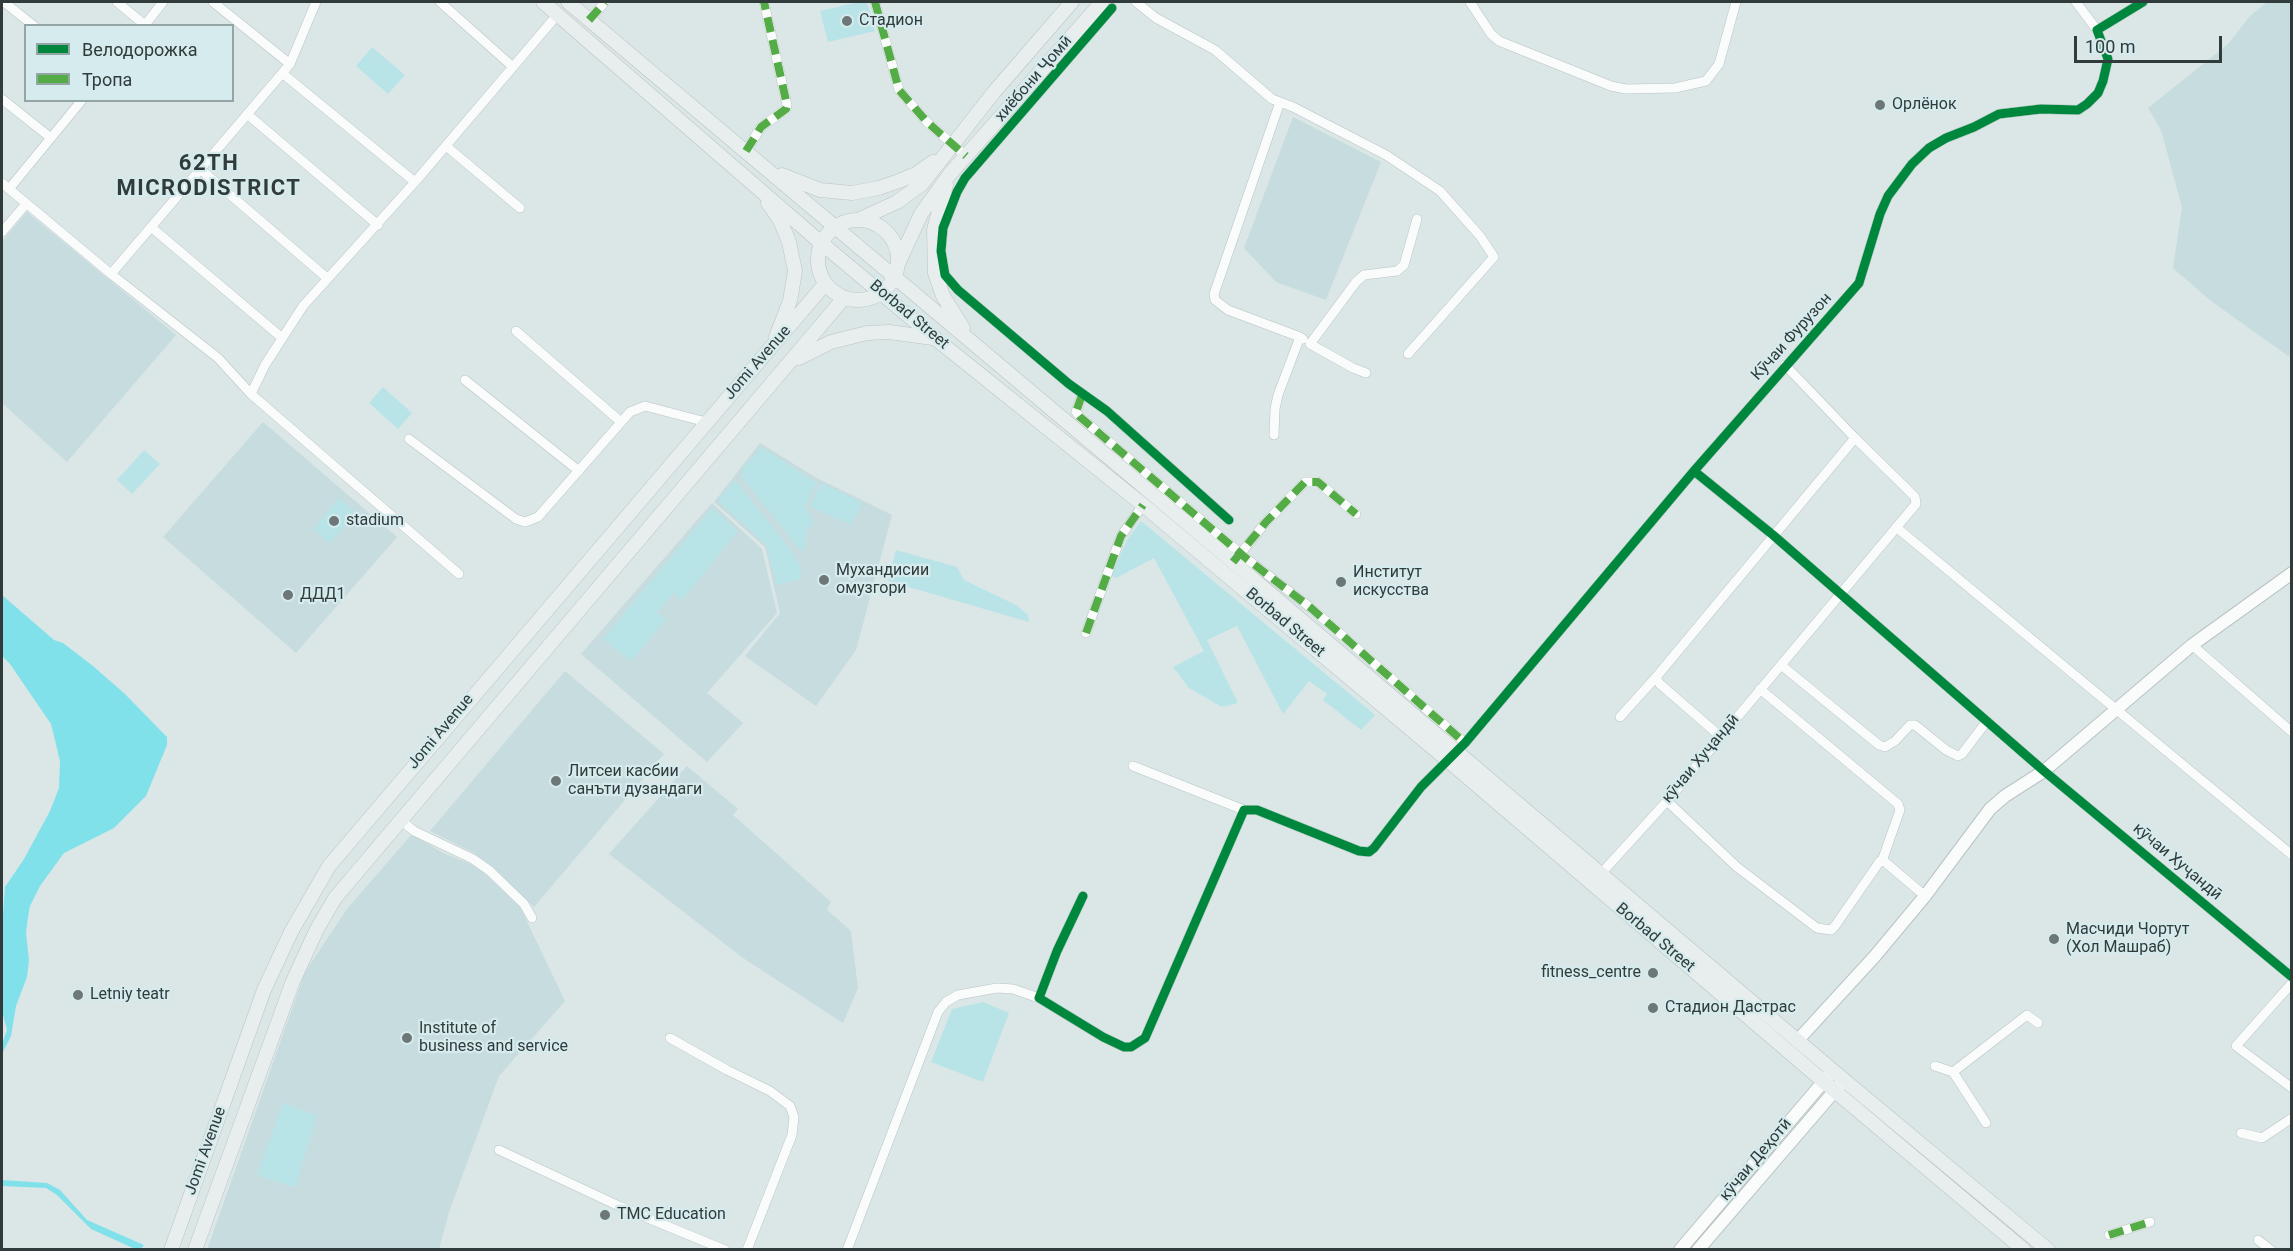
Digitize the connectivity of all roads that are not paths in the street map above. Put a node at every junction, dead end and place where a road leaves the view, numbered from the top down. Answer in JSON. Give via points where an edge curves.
{"nodes":[{"id":1,"x":4,"y":2,"type":"edge"},
{"id":2,"x":117,"y":2,"type":"edge"},
{"id":3,"x":163,"y":2,"type":"edge"},
{"id":4,"x":213,"y":2,"type":"edge"},
{"id":5,"x":316,"y":2,"type":"edge"},
{"id":6,"x":440,"y":2,"type":"edge"},
{"id":7,"x":543,"y":2,"type":"edge"},
{"id":8,"x":568,"y":2,"type":"edge"},
{"id":9,"x":605,"y":2,"type":"edge"},
{"id":10,"x":764,"y":2,"type":"edge"},
{"id":11,"x":875,"y":2,"type":"edge"},
{"id":12,"x":1136,"y":2,"type":"edge"},
{"id":13,"x":1470,"y":2,"type":"edge"},
{"id":14,"x":1736,"y":2,"type":"edge"},
{"id":15,"x":2076,"y":2,"type":"edge"},
{"id":16,"x":2143,"y":2,"type":"edge"},
{"id":17,"x":1067,"y":3,"type":"edge"},
{"id":18,"x":1107,"y":5,"type":"edge"},
{"id":19,"x":558,"y":14,"type":"junction"},
{"id":20,"x":589,"y":20,"type":"junction"},
{"id":21,"x":32,"y":24,"type":"edge"},
{"id":22,"x":143,"y":24,"type":"edge"},
{"id":23,"x":145,"y":24,"type":"edge"},
{"id":24,"x":2097,"y":30,"type":"junction"},
{"id":25,"x":290,"y":64,"type":"junction"},
{"id":26,"x":513,"y":67,"type":"junction"},
{"id":27,"x":282,"y":73,"type":"junction"},
{"id":28,"x":2,"y":99,"type":"edge"},
{"id":29,"x":80,"y":102,"type":"edge"},
{"id":30,"x":1280,"y":102,"type":"junction"},
{"id":31,"x":1015,"y":110,"type":"junction"},
{"id":32,"x":247,"y":114,"type":"junction"},
{"id":33,"x":51,"y":138,"type":"junction"},
{"id":34,"x":446,"y":146,"type":"junction"},
{"id":35,"x":948,"y":149,"type":"junction"},
{"id":36,"x":746,"y":151,"type":"junction"},
{"id":37,"x":966,"y":156,"type":"junction"},
{"id":38,"x":200,"y":168,"type":"junction"},
{"id":39,"x":766,"y":168,"type":"junction"},
{"id":40,"x":949,"y":175,"type":"junction"},
{"id":41,"x":415,"y":182,"type":"junction"},
{"id":42,"x":5,"y":186,"type":"edge"},
{"id":43,"x":757,"y":187,"type":"junction"},
{"id":44,"x":26,"y":204,"type":"junction"},
{"id":45,"x":520,"y":208,"type":"dead end"},
{"id":46,"x":860,"y":219,"type":"junction"},
{"id":47,"x":1418,"y":219,"type":"dead end"},
{"id":48,"x":378,"y":225,"type":"junction"},
{"id":49,"x":151,"y":226,"type":"junction"},
{"id":50,"x":836,"y":226,"type":"junction"},
{"id":51,"x":938,"y":231,"type":"junction"},
{"id":52,"x":2,"y":232,"type":"edge"},
{"id":53,"x":820,"y":243,"type":"junction"},
{"id":54,"x":896,"y":270,"type":"junction"},
{"id":55,"x":111,"y":274,"type":"junction"},
{"id":56,"x":327,"y":278,"type":"junction"},
{"id":57,"x":943,"y":282,"type":"junction"},
{"id":58,"x":825,"y":284,"type":"junction"},
{"id":59,"x":882,"y":292,"type":"junction"},
{"id":60,"x":844,"y":298,"type":"junction"},
{"id":61,"x":516,"y":331,"type":"dead end"},
{"id":62,"x":281,"y":337,"type":"junction"},
{"id":63,"x":1300,"y":337,"type":"junction"},
{"id":64,"x":936,"y":339,"type":"junction"},
{"id":65,"x":971,"y":340,"type":"junction"},
{"id":66,"x":1310,"y":344,"type":"junction"},
{"id":67,"x":770,"y":350,"type":"junction"},
{"id":68,"x":1408,"y":354,"type":"dead end"},
{"id":69,"x":790,"y":364,"type":"junction"},
{"id":70,"x":1785,"y":365,"type":"junction"},
{"id":71,"x":1366,"y":373,"type":"dead end"},
{"id":72,"x":465,"y":380,"type":"dead end"},
{"id":73,"x":250,"y":394,"type":"junction"},
{"id":74,"x":1082,"y":395,"type":"junction"},
{"id":75,"x":621,"y":422,"type":"junction"},
{"id":76,"x":706,"y":422,"type":"junction"},
{"id":77,"x":1274,"y":435,"type":"dead end"},
{"id":78,"x":1855,"y":438,"type":"junction"},
{"id":79,"x":409,"y":439,"type":"dead end"},
{"id":80,"x":579,"y":471,"type":"junction"},
{"id":81,"x":1694,"y":471,"type":"junction"},
{"id":82,"x":1143,"y":505,"type":"junction"},
{"id":83,"x":1356,"y":514,"type":"dead end"},
{"id":84,"x":1229,"y":520,"type":"dead end"},
{"id":85,"x":1896,"y":527,"type":"junction"},
{"id":86,"x":1773,"y":535,"type":"junction"},
{"id":87,"x":1237,"y":558,"type":"junction"},
{"id":88,"x":2292,"y":573,"type":"edge"},
{"id":89,"x":459,"y":574,"type":"dead end"},
{"id":90,"x":1841,"y":594,"type":"junction"},
{"id":91,"x":1086,"y":633,"type":"dead end"},
{"id":92,"x":2192,"y":645,"type":"junction"},
{"id":93,"x":1781,"y":665,"type":"junction"},
{"id":94,"x":1657,"y":676,"type":"junction"},
{"id":95,"x":1760,"y":689,"type":"junction"},
{"id":96,"x":2116,"y":710,"type":"junction"},
{"id":97,"x":460,"y":711,"type":"junction"},
{"id":98,"x":1620,"y":717,"type":"dead end"},
{"id":99,"x":1987,"y":721,"type":"junction"},
{"id":100,"x":477,"y":728,"type":"junction"},
{"id":101,"x":2292,"y":732,"type":"edge"},
{"id":102,"x":1721,"y":736,"type":"junction"},
{"id":103,"x":1457,"y":751,"type":"junction"},
{"id":104,"x":1132,"y":766,"type":"dead end"},
{"id":105,"x":2044,"y":771,"type":"junction"},
{"id":106,"x":1667,"y":801,"type":"junction"},
{"id":107,"x":1244,"y":810,"type":"junction"},
{"id":108,"x":403,"y":822,"type":"dead end"},
{"id":109,"x":2292,"y":855,"type":"edge"},
{"id":110,"x":1882,"y":861,"type":"junction"},
{"id":111,"x":1596,"y":879,"type":"junction"},
{"id":112,"x":1083,"y":896,"type":"dead end"},
{"id":113,"x":1925,"y":896,"type":"junction"},
{"id":114,"x":532,"y":918,"type":"dead end"},
{"id":115,"x":2292,"y":977,"type":"edge"},
{"id":116,"x":2292,"y":983,"type":"edge"},
{"id":117,"x":1039,"y":998,"type":"junction"},
{"id":118,"x":2038,"y":1023,"type":"dead end"},
{"id":119,"x":670,"y":1038,"type":"dead end"},
{"id":120,"x":1798,"y":1040,"type":"junction"},
{"id":121,"x":1935,"y":1066,"type":"dead end"},
{"id":122,"x":1953,"y":1072,"type":"junction"},
{"id":123,"x":1833,"y":1081,"type":"junction"},
{"id":124,"x":2292,"y":1089,"type":"edge"},
{"id":125,"x":2292,"y":1118,"type":"edge"},
{"id":126,"x":1986,"y":1123,"type":"dead end"},
{"id":127,"x":2241,"y":1133,"type":"dead end"},
{"id":128,"x":499,"y":1150,"type":"dead end"},
{"id":129,"x":2150,"y":1222,"type":"dead end"},
{"id":130,"x":2109,"y":1235,"type":"dead end"},
{"id":131,"x":2258,"y":1240,"type":"dead end"},
{"id":132,"x":171,"y":1250,"type":"edge"},
{"id":133,"x":195,"y":1250,"type":"edge"},
{"id":134,"x":726,"y":1250,"type":"edge"},
{"id":135,"x":747,"y":1250,"type":"edge"},
{"id":136,"x":847,"y":1250,"type":"edge"},
{"id":137,"x":1680,"y":1250,"type":"edge"},
{"id":138,"x":1698,"y":1250,"type":"edge"},
{"id":139,"x":2024,"y":1250,"type":"edge"},
{"id":140,"x":2048,"y":1250,"type":"edge"},
{"id":141,"x":2271,"y":1250,"type":"edge"}],
"edges":[{"from":1,"to":21,"type":"street"},
{"from":2,"to":22,"type":"street"},
{"from":3,"to":23,"type":"street"},
{"from":4,"to":25,"type":"street"},
{"from":5,"to":25,"type":"street"},
{"from":6,"to":26,"type":"street"},
{"from":7,"to":19,"type":"main road","name":"Borbad Street"},
{"from":8,"to":20,"type":"main road","name":"Borbad Street"},
{"from":9,"to":20,"type":"street"},
{"from":10,"to":36,"type":"street","via":[[787,105],[761,127]]},
{"from":11,"to":35,"type":"street","via":[[899,90]]},
{"from":12,"to":30,"type":"street","via":[[1156,18],[1215,50]]},
{"from":13,"to":14,"type":"street","via":[[1499,41],[1626,89],[1675,88],[1706,81],[1719,64]]},
{"from":15,"to":24,"type":"street","name":"Кӯчаи Фурузон"},
{"from":16,"to":24,"type":"street"},
{"from":17,"to":35,"type":"main road","name":"хиёбони Ҷомӣ"},
{"from":18,"to":31,"type":"main road","name":"хиёбони Ҷомӣ"},
{"from":19,"to":26,"type":"street"},
{"from":19,"to":43,"type":"main road","name":"Borbad Street"},
{"from":20,"to":36,"type":"main road","name":"Borbad Street"},
{"from":24,"to":70,"type":"street","name":"Кӯчаи Фурузон","via":[[2108,60],[2098,93],[2087,104],[2078,110],[1999,114],[1946,138],[1912,164],[1888,196],[1859,283]]},
{"from":25,"to":27,"type":"street"},
{"from":26,"to":34,"type":"street"},
{"from":27,"to":32,"type":"street"},
{"from":27,"to":41,"type":"street"},
{"from":28,"to":33,"type":"street"},
{"from":29,"to":33,"type":"street"},
{"from":30,"to":63,"type":"street","via":[[1214,294],[1215,300],[1228,310]]},
{"from":30,"to":68,"type":"street","via":[[1386,155],[1440,191],[1492,251],[1494,257]]},
{"from":31,"to":37,"type":"main road","name":"хиёбони Ҷомӣ"},
{"from":31,"to":51,"type":"street","via":[[965,178]]},
{"from":32,"to":38,"type":"street"},
{"from":32,"to":48,"type":"street"},
{"from":33,"to":42,"type":"street"},
{"from":34,"to":41,"type":"street"},
{"from":34,"to":45,"type":"street"},
{"from":35,"to":37,"type":"street"},
{"from":35,"to":39,"type":"main road","via":[[916,174],[852,193],[820,190]]},
{"from":35,"to":46,"type":"main road","name":"хиёбони Ҷомӣ","via":[[922,184],[897,202]]},
{"from":36,"to":39,"type":"main road","name":"Borbad Street"},
{"from":37,"to":40,"type":"main road","name":"хиёбони Ҷомӣ"},
{"from":38,"to":49,"type":"street"},
{"from":38,"to":56,"type":"street"},
{"from":39,"to":50,"type":"main road","name":"Borbad Street"},
{"from":40,"to":51,"type":"main road"},
{"from":40,"to":54,"type":"main road","name":"хиёбони Ҷомӣ","via":[[921,214]]},
{"from":41,"to":48,"type":"street"},
{"from":42,"to":44,"type":"street"},
{"from":43,"to":53,"type":"main road","name":"Borbad Street"},
{"from":43,"to":67,"type":"main road","via":[[780,220],[795,271],[790,301]]},
{"from":44,"to":52,"type":"street"},
{"from":44,"to":55,"type":"street"},
{"from":46,"to":50,"type":"main road","name":"хиёбони Ҷомӣ"},
{"from":46,"to":54,"type":"main road","via":[[878,225],[892,238],[897,250]]},
{"from":47,"to":66,"type":"street","via":[[1404,265],[1398,271],[1364,275]]},
{"from":48,"to":56,"type":"street"},
{"from":49,"to":55,"type":"street"},
{"from":49,"to":62,"type":"street"},
{"from":50,"to":53,"type":"main road"},
{"from":50,"to":54,"type":"main road","name":"Borbad Street"},
{"from":51,"to":57,"type":"main road","via":[[935,273]]},
{"from":53,"to":58,"type":"main road","via":[[817,262]]},
{"from":53,"to":59,"type":"main road","name":"Borbad Street"},
{"from":54,"to":59,"type":"main road","name":"хиёбони Ҷомӣ"},
{"from":54,"to":65,"type":"main road","name":"Borbad Street"},
{"from":55,"to":73,"type":"street","via":[[218,358]]},
{"from":56,"to":62,"type":"street"},
{"from":57,"to":65,"type":"main road","via":[[943,296]]},
{"from":57,"to":74,"type":"street"},
{"from":58,"to":60,"type":"main road"},
{"from":58,"to":67,"type":"main road","name":"Jomi Avenue"},
{"from":59,"to":60,"type":"main road","via":[[863,299]]},
{"from":59,"to":64,"type":"main road","name":"Borbad Street"},
{"from":60,"to":69,"type":"main road","name":"Jomi Avenue"},
{"from":61,"to":75,"type":"street"},
{"from":62,"to":73,"type":"street"},
{"from":63,"to":66,"type":"street"},
{"from":63,"to":77,"type":"street","via":[[1278,395]]},
{"from":64,"to":69,"type":"main road","via":[[867,333],[831,342]]},
{"from":64,"to":82,"type":"main road","name":"Borbad Street"},
{"from":65,"to":87,"type":"main road","name":"Borbad Street"},
{"from":66,"to":71,"type":"street"},
{"from":67,"to":76,"type":"main road","name":"Jomi Avenue"},
{"from":69,"to":100,"type":"main road","name":"Jomi Avenue","via":[[741,416]]},
{"from":70,"to":78,"type":"street","name":"кӯчаи Хуҷандӣ"},
{"from":70,"to":81,"type":"street","name":"Кӯчаи Фурузон"},
{"from":72,"to":80,"type":"street"},
{"from":73,"to":89,"type":"street"},
{"from":74,"to":84,"type":"street","via":[[1107,411]]},
{"from":74,"to":87,"type":"street","via":[[1076,412],[1080,417]]},
{"from":75,"to":76,"type":"street","via":[[630,412],[645,406]]},
{"from":75,"to":80,"type":"street"},
{"from":76,"to":97,"type":"main road","name":"Jomi Avenue"},
{"from":78,"to":85,"type":"street","name":"кӯчаи Хуҷандӣ","via":[[1915,497],[1916,504]]},
{"from":78,"to":86,"type":"street"},
{"from":79,"to":80,"type":"street","via":[[525,522],[538,517]]},
{"from":81,"to":86,"type":"street","name":"кӯчаи Хуҷандӣ"},
{"from":81,"to":103,"type":"street","name":"Кӯчаи Фурузон"},
{"from":82,"to":91,"type":"street","via":[[1121,536]]},
{"from":82,"to":103,"type":"main road","name":"Borbad Street"},
{"from":83,"to":87,"type":"street","via":[[1318,482],[1305,482]]},
{"from":85,"to":90,"type":"street","name":"кӯчаи Хуҷандӣ"},
{"from":85,"to":96,"type":"street"},
{"from":86,"to":90,"type":"street","name":"кӯчаи Хуҷандӣ"},
{"from":86,"to":94,"type":"street"},
{"from":87,"to":103,"type":"main road","name":"Borbad Street"},
{"from":88,"to":92,"type":"street"},
{"from":90,"to":93,"type":"street","name":"кӯчаи Хуҷандӣ"},
{"from":90,"to":99,"type":"street","name":"кӯчаи Хуҷандӣ"},
{"from":92,"to":96,"type":"street"},
{"from":92,"to":101,"type":"street"},
{"from":93,"to":95,"type":"street","name":"кӯчаи Хуҷандӣ"},
{"from":93,"to":99,"type":"street","via":[[1885,747],[1915,725],[1958,756]]},
{"from":94,"to":98,"type":"street"},
{"from":94,"to":102,"type":"street","via":[[1660,684]]},
{"from":95,"to":102,"type":"street","name":"кӯчаи Хуҷандӣ"},
{"from":95,"to":110,"type":"street","via":[[1898,804],[1900,810]]},
{"from":96,"to":105,"type":"street"},
{"from":96,"to":109,"type":"street"},
{"from":97,"to":100,"type":"main road"},
{"from":97,"to":132,"type":"main road","name":"Jomi Avenue","via":[[347,842],[314,888],[264,990]]},
{"from":99,"to":105,"type":"street","name":"кӯчаи Хуҷандӣ"},
{"from":100,"to":133,"type":"main road","name":"Jomi Avenue","via":[[335,898],[317,929],[276,1023]]},
{"from":102,"to":106,"type":"street","name":"кӯчаи Хуҷандӣ"},
{"from":103,"to":107,"type":"street","name":"Кӯчаи Фурузон","via":[[1369,852],[1257,810]]},
{"from":103,"to":111,"type":"main road","name":"Borbad Street"},
{"from":104,"to":107,"type":"street"},
{"from":105,"to":113,"type":"street","via":[[1990,809]]},
{"from":105,"to":115,"type":"street","name":"кӯчаи Хуҷандӣ"},
{"from":106,"to":110,"type":"street","via":[[1737,867],[1817,928],[1831,930]]},
{"from":106,"to":111,"type":"street","name":"кӯчаи Хуҷандӣ"},
{"from":107,"to":117,"type":"street","via":[[1140,1042],[1124,1047]]},
{"from":108,"to":114,"type":"street","via":[[490,871],[524,904]]},
{"from":110,"to":113,"type":"street"},
{"from":111,"to":120,"type":"main road","name":"Borbad Street"},
{"from":111,"to":123,"type":"main road","name":"Borbad Street"},
{"from":112,"to":117,"type":"street"},
{"from":113,"to":120,"type":"street"},
{"from":116,"to":124,"type":"street","via":[[2236,1046]]},
{"from":117,"to":136,"type":"street","via":[[997,988],[958,995],[938,1012]]},
{"from":118,"to":122,"type":"street","via":[[2027,1015]]},
{"from":119,"to":135,"type":"street","via":[[783,1100],[794,1117],[792,1135]]},
{"from":120,"to":123,"type":"main road","name":"Borbad Street"},
{"from":121,"to":122,"type":"street"},
{"from":122,"to":126,"type":"street"},
{"from":123,"to":137,"type":"street","name":"кӯчаи Деҳотӣ"},
{"from":123,"to":138,"type":"street","name":"кӯчаи Деҳотӣ"},
{"from":123,"to":139,"type":"main road","name":"Borbad Street"},
{"from":123,"to":140,"type":"main road","name":"Borbad Street"},
{"from":125,"to":127,"type":"street","via":[[2262,1138]]},
{"from":128,"to":134,"type":"street"},
{"from":129,"to":130,"type":"street"},
{"from":131,"to":141,"type":"street"}]}
